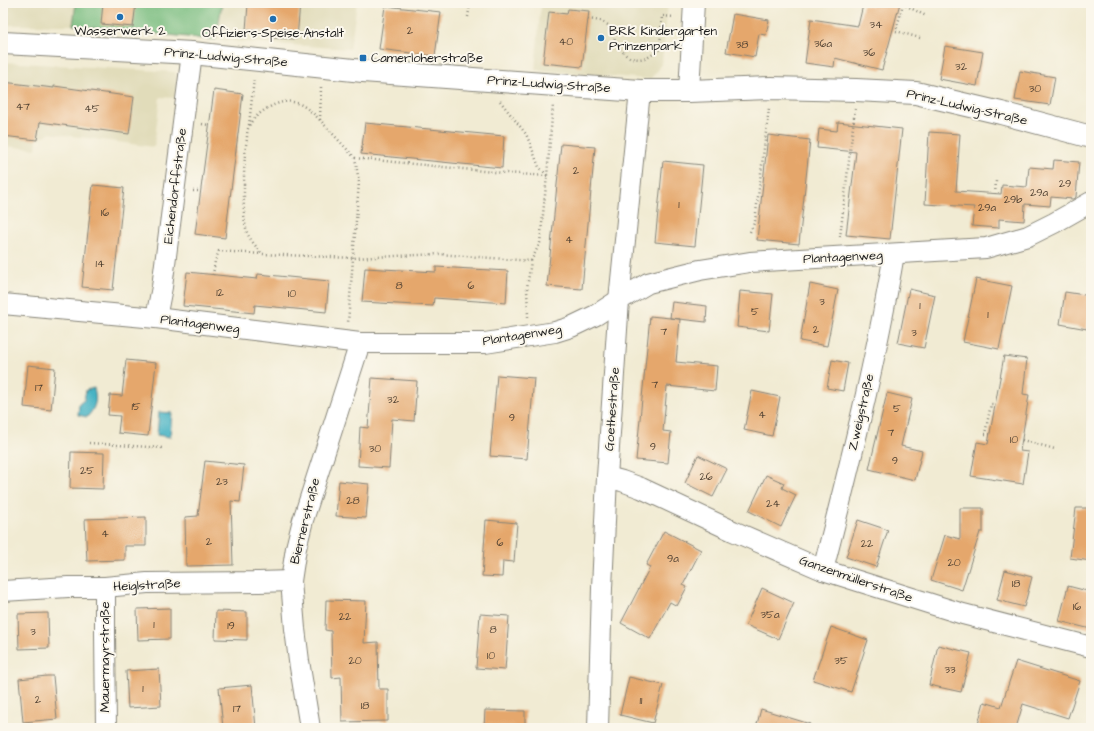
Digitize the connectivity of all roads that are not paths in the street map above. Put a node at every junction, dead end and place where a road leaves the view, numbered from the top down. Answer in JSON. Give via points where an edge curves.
{"nodes":[{"id":1,"x":694,"y":3,"type":"edge"},
{"id":2,"x":3,"y":43,"type":"edge"},
{"id":3,"x":192,"y":53,"type":"junction"},
{"id":4,"x":640,"y":91,"type":"junction"},
{"id":5,"x":689,"y":91,"type":"junction"},
{"id":6,"x":1091,"y":137,"type":"edge"},
{"id":7,"x":1091,"y":202,"type":"edge"},
{"id":8,"x":894,"y":254,"type":"junction"},
{"id":9,"x":619,"y":300,"type":"junction"},
{"id":10,"x":3,"y":304,"type":"edge"},
{"id":11,"x":156,"y":318,"type":"junction"},
{"id":12,"x":354,"y":336,"type":"junction"},
{"id":13,"x":607,"y":477,"type":"junction"},
{"id":14,"x":823,"y":570,"type":"junction"},
{"id":15,"x":291,"y":581,"type":"junction"},
{"id":16,"x":105,"y":587,"type":"junction"},
{"id":17,"x":3,"y":591,"type":"edge"},
{"id":18,"x":1091,"y":647,"type":"edge"},
{"id":19,"x":106,"y":728,"type":"edge"},
{"id":20,"x":310,"y":728,"type":"edge"},
{"id":21,"x":598,"y":728,"type":"edge"}],
"edges":[{"from":1,"to":5,"type":"street"},
{"from":2,"to":3,"type":"street","name":"Prinz-Ludwig-Straße"},
{"from":3,"to":4,"type":"street","name":"Prinz-Ludwig-Straße","via":[[363,70]]},
{"from":3,"to":11,"type":"street","name":"Eichendorffstraße"},
{"from":4,"to":5,"type":"street","name":"Prinz-Ludwig-Straße"},
{"from":4,"to":9,"type":"street","name":"Goethestraße"},
{"from":5,"to":6,"type":"street","name":"Prinz-Ludwig-Straße","via":[[771,88],[916,93]]},
{"from":7,"to":8,"type":"street","name":"Plantagenweg","via":[[1028,236],[1010,242],[986,248]]},
{"from":8,"to":9,"type":"street","name":"Plantagenweg","via":[[750,262],[700,270],[648,283]]},
{"from":8,"to":14,"type":"street","name":"Zweigstraße","via":[[874,359]]},
{"from":9,"to":12,"type":"street","name":"Plantagenweg","via":[[571,327],[485,343]]},
{"from":9,"to":13,"type":"street","name":"Goethestraße"},
{"from":10,"to":11,"type":"street","name":"Plantagenweg"},
{"from":11,"to":12,"type":"street","name":"Plantagenweg"},
{"from":12,"to":15,"type":"street","name":"Biernerstraße","via":[[303,520]]},
{"from":13,"to":14,"type":"street","name":"Ganzenmüllerstraße","via":[[641,488]]},
{"from":13,"to":21,"type":"street","name":"Goethestraße"},
{"from":14,"to":18,"type":"street","name":"Ganzenmüllerstraße","via":[[962,614]]},
{"from":15,"to":16,"type":"street","name":"Heiglstraße","via":[[147,583]]},
{"from":15,"to":20,"type":"street","name":"Biernerstraße","via":[[299,661]]},
{"from":16,"to":17,"type":"street","name":"Heiglstraße"},
{"from":16,"to":19,"type":"street","name":"Mauermayrstraße"}]}
